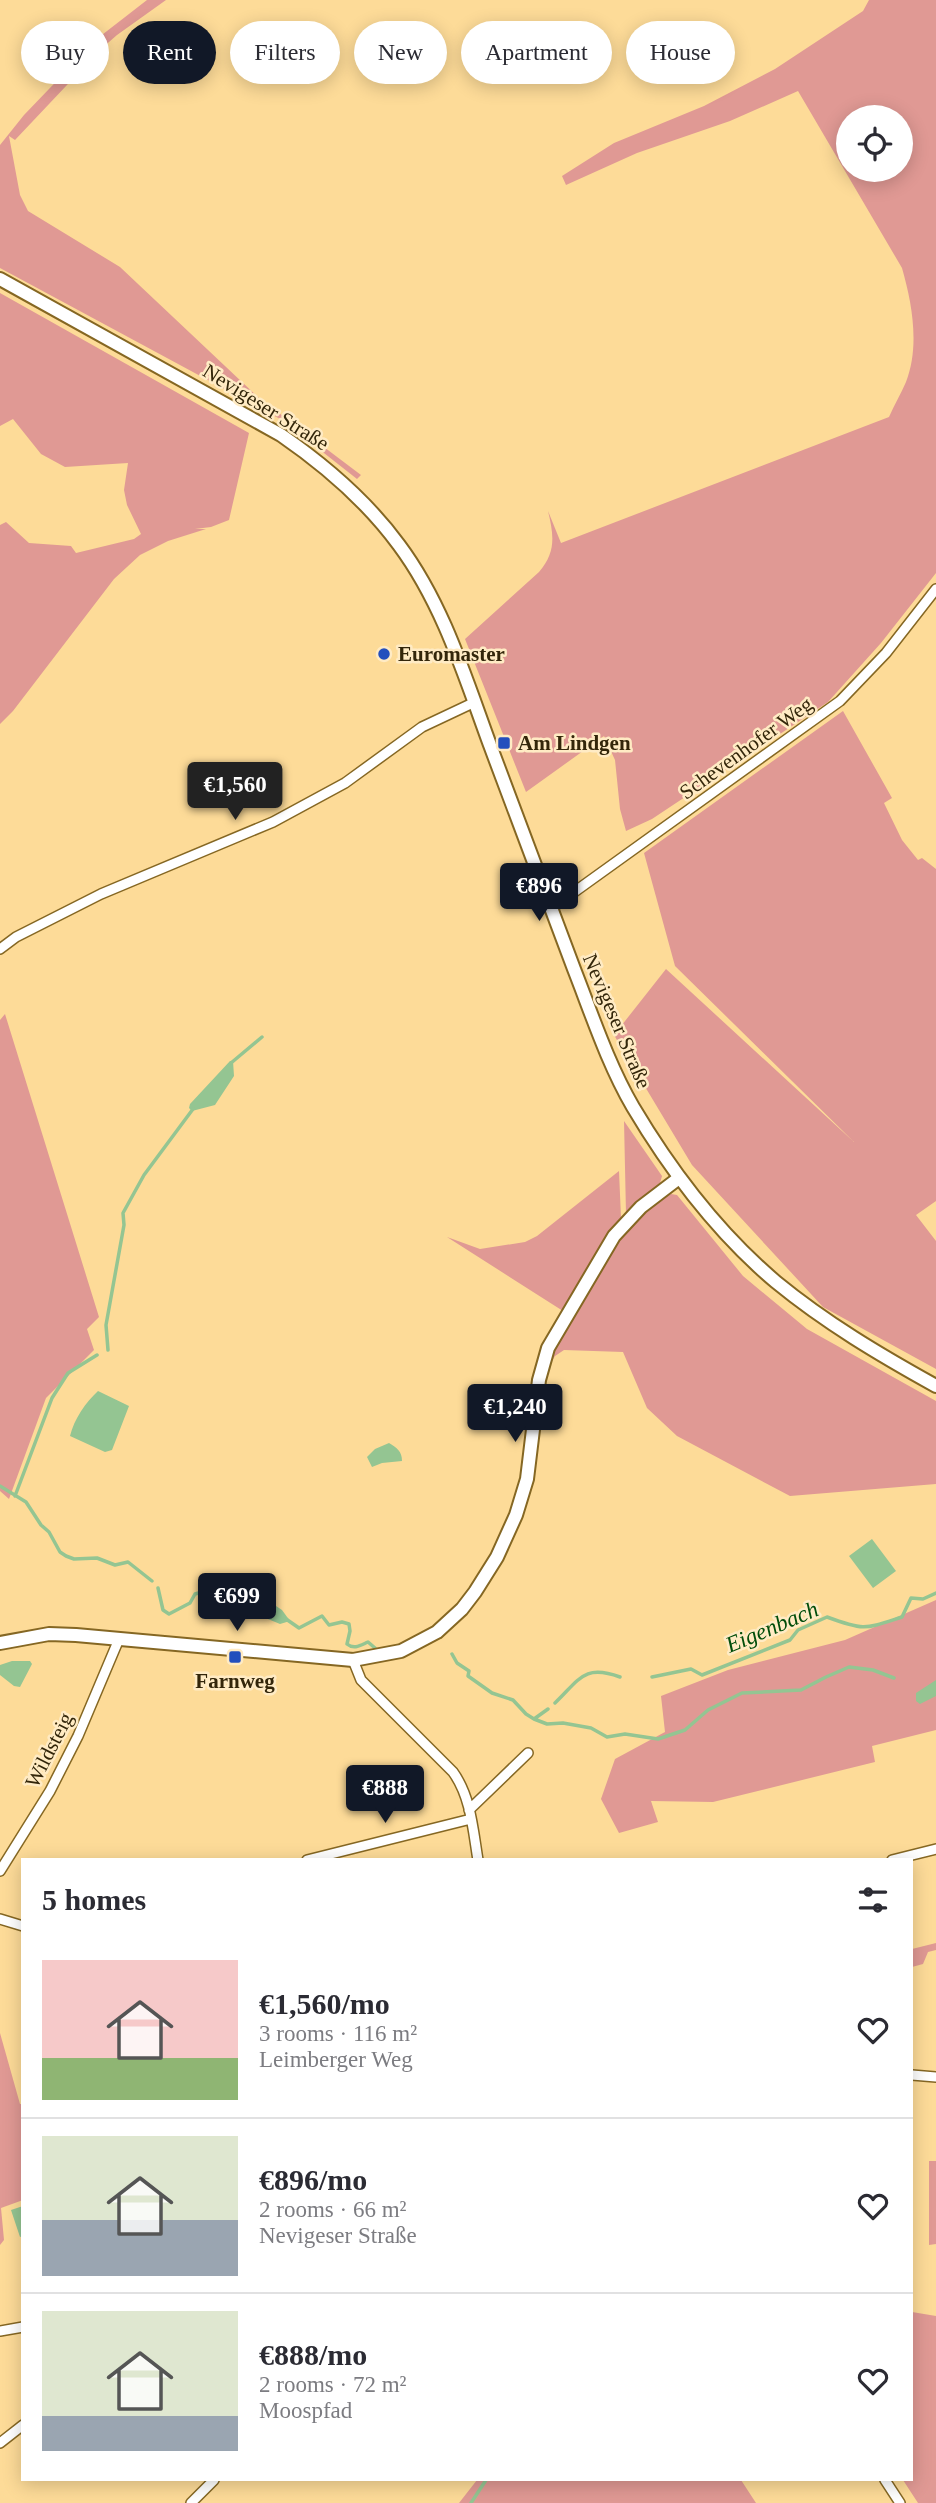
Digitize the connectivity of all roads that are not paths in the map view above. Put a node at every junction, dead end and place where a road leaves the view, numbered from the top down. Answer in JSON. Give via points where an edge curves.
{"nodes":[{"id":1,"x":0,"y":279,"type":"edge"},
{"id":2,"x":936,"y":589,"type":"edge"},
{"id":3,"x":475,"y":702,"type":"junction"},
{"id":4,"x":552,"y":908,"type":"junction"},
{"id":5,"x":0,"y":949,"type":"edge"},
{"id":6,"x":679,"y":1178,"type":"junction"},
{"id":7,"x":936,"y":1386,"type":"edge"},
{"id":8,"x":118,"y":1639,"type":"junction"},
{"id":9,"x":0,"y":1643,"type":"edge"},
{"id":10,"x":352,"y":1660,"type":"junction"},
{"id":11,"x":528,"y":1753,"type":"dead end"},
{"id":12,"x":470,"y":1814,"type":"junction"},
{"id":13,"x":936,"y":1849,"type":"edge"},
{"id":14,"x":314,"y":1858,"type":"edge"},
{"id":15,"x":478,"y":1858,"type":"edge"},
{"id":16,"x":900,"y":1858,"type":"edge"},
{"id":17,"x":0,"y":1871,"type":"edge"},
{"id":18,"x":0,"y":1919,"type":"edge"},
{"id":19,"x":21,"y":1925,"type":"edge"},
{"id":20,"x":913,"y":2075,"type":"edge"},
{"id":21,"x":936,"y":2077,"type":"edge"},
{"id":22,"x":21,"y":2327,"type":"edge"},
{"id":23,"x":0,"y":2331,"type":"edge"},
{"id":24,"x":21,"y":2427,"type":"edge"},
{"id":25,"x":0,"y":2443,"type":"edge"},
{"id":26,"x":213,"y":2481,"type":"edge"},
{"id":27,"x":886,"y":2481,"type":"edge"},
{"id":28,"x":191,"y":2503,"type":"edge"},
{"id":29,"x":900,"y":2503,"type":"edge"}],
"edges":[{"from":1,"to":3,"type":"main road","name":"Nevigeser Straße","via":[[246,414],[339,478],[399,545],[430,594]]},
{"from":2,"to":4,"type":"street","name":"Schevenhofer Weg","via":[[886,653],[840,701]]},
{"from":3,"to":4,"type":"main road","name":"Nevigeser Straße"},
{"from":3,"to":5,"type":"street","via":[[422,727],[345,783],[273,822],[102,894]]},
{"from":4,"to":6,"type":"main road","name":"Nevigeser Straße","via":[[598,1033],[632,1104]]},
{"from":6,"to":7,"type":"main road","name":"Nevigeser Straße","via":[[774,1280],[856,1340]]},
{"from":6,"to":10,"type":"main road","via":[[641,1207],[614,1236],[548,1348],[527,1479],[497,1557],[475,1592],[424,1641],[401,1651]]},
{"from":8,"to":9,"type":"main road","via":[[49,1634]]},
{"from":8,"to":10,"type":"main road"},
{"from":8,"to":17,"type":"street","name":"Wildsteig","via":[[78,1736]]},
{"from":10,"to":12,"type":"street","via":[[361,1680],[453,1772],[466,1794]]},
{"from":11,"to":12,"type":"street"},
{"from":12,"to":14,"type":"street"},
{"from":12,"to":15,"type":"street"},
{"from":13,"to":16,"type":"street"},
{"from":18,"to":19,"type":"street"},
{"from":20,"to":21,"type":"street"},
{"from":22,"to":23,"type":"street"},
{"from":24,"to":25,"type":"street"},
{"from":26,"to":28,"type":"street"},
{"from":27,"to":29,"type":"street"}]}
